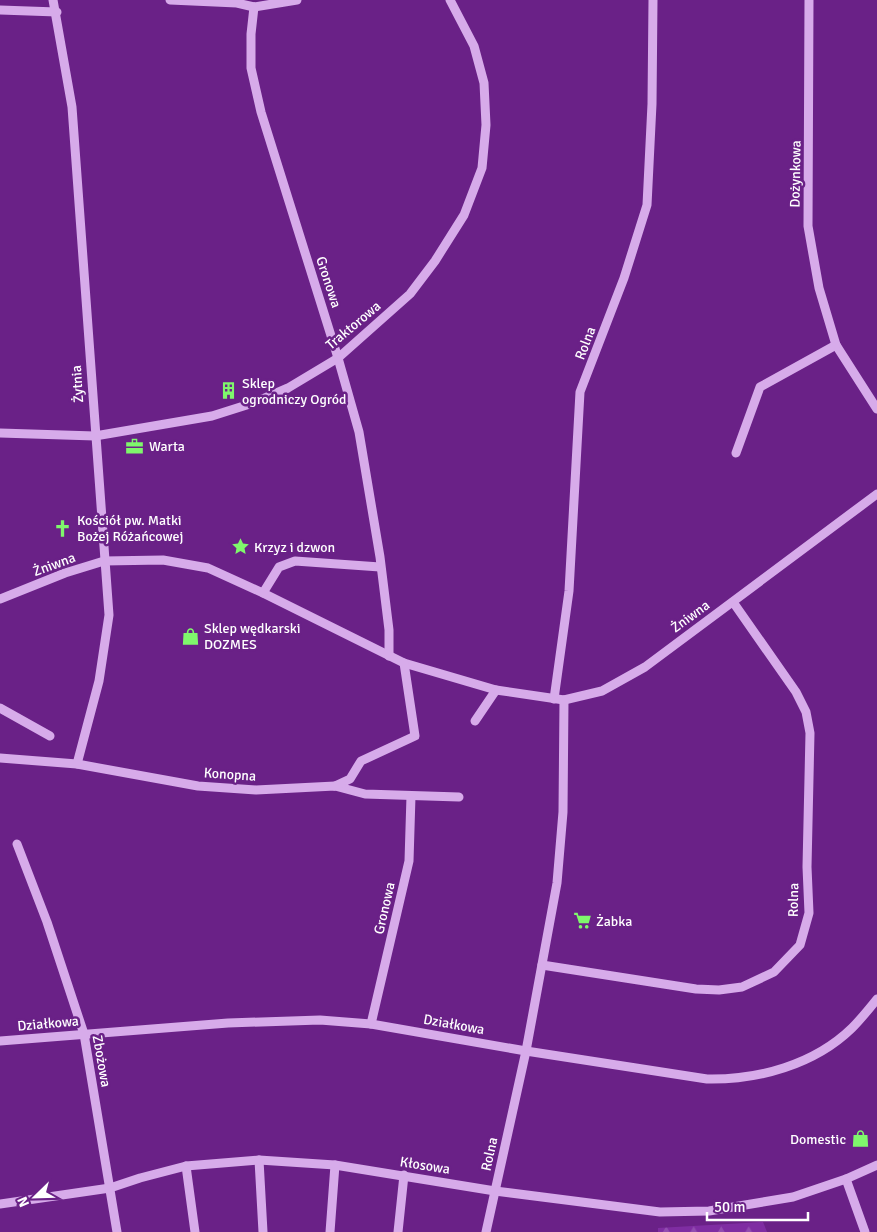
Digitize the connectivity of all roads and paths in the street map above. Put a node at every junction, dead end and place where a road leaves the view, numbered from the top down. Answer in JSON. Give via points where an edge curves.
{"nodes":[{"id":1,"x":53,"y":0,"type":"edge"},
{"id":2,"x":170,"y":0,"type":"edge"},
{"id":3,"x":297,"y":0,"type":"edge"},
{"id":4,"x":450,"y":0,"type":"edge"},
{"id":5,"x":653,"y":0,"type":"edge"},
{"id":6,"x":809,"y":0,"type":"edge"},
{"id":7,"x":254,"y":7,"type":"junction"},
{"id":8,"x":0,"y":10,"type":"edge"},
{"id":9,"x":57,"y":12,"type":"junction"},
{"id":10,"x":836,"y":345,"type":"junction"},
{"id":11,"x":338,"y":358,"type":"junction"},
{"id":12,"x":877,"y":409,"type":"edge"},
{"id":13,"x":0,"y":433,"type":"edge"},
{"id":14,"x":95,"y":436,"type":"junction"},
{"id":15,"x":736,"y":453,"type":"dead end"},
{"id":16,"x":877,"y":494,"type":"edge"},
{"id":17,"x":104,"y":561,"type":"junction"},
{"id":18,"x":380,"y":566,"type":"junction"},
{"id":19,"x":263,"y":593,"type":"junction"},
{"id":20,"x":0,"y":599,"type":"edge"},
{"id":21,"x":733,"y":602,"type":"junction"},
{"id":22,"x":389,"y":656,"type":"junction"},
{"id":23,"x":404,"y":663,"type":"junction"},
{"id":24,"x":496,"y":690,"type":"junction"},
{"id":25,"x":559,"y":699,"type":"junction"},
{"id":26,"x":0,"y":708,"type":"edge"},
{"id":27,"x":475,"y":721,"type":"dead end"},
{"id":28,"x":50,"y":736,"type":"dead end"},
{"id":29,"x":0,"y":758,"type":"edge"},
{"id":30,"x":77,"y":764,"type":"junction"},
{"id":31,"x":335,"y":786,"type":"junction"},
{"id":32,"x":411,"y":796,"type":"junction"},
{"id":33,"x":459,"y":797,"type":"dead end"},
{"id":34,"x":17,"y":844,"type":"dead end"},
{"id":35,"x":542,"y":965,"type":"junction"},
{"id":36,"x":877,"y":999,"type":"edge"},
{"id":37,"x":371,"y":1024,"type":"junction"},
{"id":38,"x":84,"y":1034,"type":"junction"},
{"id":39,"x":0,"y":1041,"type":"edge"},
{"id":40,"x":526,"y":1051,"type":"junction"},
{"id":41,"x":259,"y":1160,"type":"junction"},
{"id":42,"x":335,"y":1165,"type":"junction"},
{"id":43,"x":877,"y":1165,"type":"edge"},
{"id":44,"x":186,"y":1166,"type":"junction"},
{"id":45,"x":404,"y":1175,"type":"junction"},
{"id":46,"x":846,"y":1179,"type":"junction"},
{"id":47,"x":110,"y":1188,"type":"junction"},
{"id":48,"x":495,"y":1190,"type":"junction"},
{"id":49,"x":0,"y":1204,"type":"edge"},
{"id":50,"x":117,"y":1232,"type":"edge"},
{"id":51,"x":195,"y":1232,"type":"edge"},
{"id":52,"x":262,"y":1232,"type":"edge"},
{"id":53,"x":330,"y":1232,"type":"edge"},
{"id":54,"x":398,"y":1232,"type":"edge"},
{"id":55,"x":486,"y":1232,"type":"edge"},
{"id":56,"x":865,"y":1232,"type":"edge"}],
"edges":[{"from":1,"to":9,"type":"street","name":"Żytnia"},
{"from":2,"to":7,"type":"street","via":[[237,3]]},
{"from":3,"to":7,"type":"street"},
{"from":4,"to":11,"type":"street","name":"Traktorowa","via":[[474,46],[484,83],[486,125],[482,168],[464,215],[410,294]]},
{"from":5,"to":25,"type":"street","name":"Rolna","via":[[652,104],[646,204],[624,278],[580,392],[569,591]]},
{"from":6,"to":10,"type":"street","name":"Dożynkowa","via":[[808,226],[819,288]]},
{"from":7,"to":11,"type":"street","name":"Gronowa","via":[[250,68]]},
{"from":8,"to":9,"type":"street"},
{"from":9,"to":14,"type":"street","name":"Żytnia","via":[[72,107]]},
{"from":10,"to":12,"type":"street","name":"Dożynkowa"},
{"from":10,"to":15,"type":"street","via":[[760,387]]},
{"from":11,"to":14,"type":"street","name":"Traktorowa","via":[[288,388],[245,406],[212,416]]},
{"from":11,"to":18,"type":"street","name":"Gronowa","via":[[359,432]]},
{"from":13,"to":14,"type":"street","name":"Traktorowa"},
{"from":14,"to":17,"type":"street","name":"Żytnia"},
{"from":16,"to":21,"type":"street","name":"Żniwna"},
{"from":17,"to":19,"type":"street","name":"Żniwna","via":[[163,560],[208,568]]},
{"from":17,"to":20,"type":"street","name":"Żniwna"},
{"from":17,"to":30,"type":"street","name":"Żytnia","via":[[109,615],[99,680]]},
{"from":18,"to":19,"type":"street","via":[[295,561],[279,568]]},
{"from":18,"to":22,"type":"street","name":"Gronowa","via":[[389,630]]},
{"from":19,"to":22,"type":"street","name":"Żniwna"},
{"from":21,"to":25,"type":"street","name":"Żniwna","via":[[645,667],[602,691]]},
{"from":21,"to":35,"type":"street","name":"Rolna","via":[[796,692],[806,712],[810,734],[807,867],[810,914],[800,946],[774,972],[742,986],[719,990]]},
{"from":22,"to":23,"type":"street","name":"Żniwna"},
{"from":23,"to":24,"type":"street","name":"Żniwna"},
{"from":23,"to":31,"type":"street","via":[[416,736],[361,761],[350,779]]},
{"from":24,"to":25,"type":"street","name":"Żniwna"},
{"from":24,"to":27,"type":"street"},
{"from":25,"to":35,"type":"street","name":"Rolna","via":[[563,812],[557,883]]},
{"from":26,"to":28,"type":"street"},
{"from":29,"to":30,"type":"street","name":"Konopna"},
{"from":30,"to":31,"type":"street","name":"Konopna","via":[[198,786],[256,790]]},
{"from":31,"to":32,"type":"street","name":"Konopna","via":[[365,794]]},
{"from":32,"to":33,"type":"street","name":"Konopna"},
{"from":32,"to":37,"type":"street","name":"Gronowa","via":[[409,861]]},
{"from":34,"to":38,"type":"street","name":"Zbożowa"},
{"from":35,"to":40,"type":"street","name":"Rolna"},
{"from":36,"to":40,"type":"street","name":"Działkowa","via":[[851,1029],[822,1050],[762,1075],[707,1079]]},
{"from":37,"to":38,"type":"street","name":"Działkowa","via":[[320,1020],[247,1022]]},
{"from":37,"to":40,"type":"street","name":"Działkowa"},
{"from":38,"to":39,"type":"street","name":"Działkowa"},
{"from":38,"to":47,"type":"street","name":"Zbożowa"},
{"from":40,"to":48,"type":"street","name":"Rolna"},
{"from":41,"to":42,"type":"street","name":"Kłosowa"},
{"from":41,"to":44,"type":"street","name":"Kłosowa"},
{"from":41,"to":52,"type":"street"},
{"from":42,"to":45,"type":"street","name":"Kłosowa"},
{"from":42,"to":53,"type":"street"},
{"from":43,"to":46,"type":"street","name":"Kłosowa"},
{"from":44,"to":47,"type":"street","name":"Kłosowa"},
{"from":44,"to":51,"type":"street"},
{"from":45,"to":48,"type":"street","name":"Kłosowa"},
{"from":45,"to":54,"type":"street"},
{"from":46,"to":48,"type":"street","name":"Kłosowa","via":[[793,1197],[709,1211],[660,1212]]},
{"from":46,"to":56,"type":"street"},
{"from":47,"to":49,"type":"street","name":"Kłosowa"},
{"from":47,"to":50,"type":"street","name":"Zbożowa"},
{"from":48,"to":55,"type":"street","name":"Rolna"}]}
